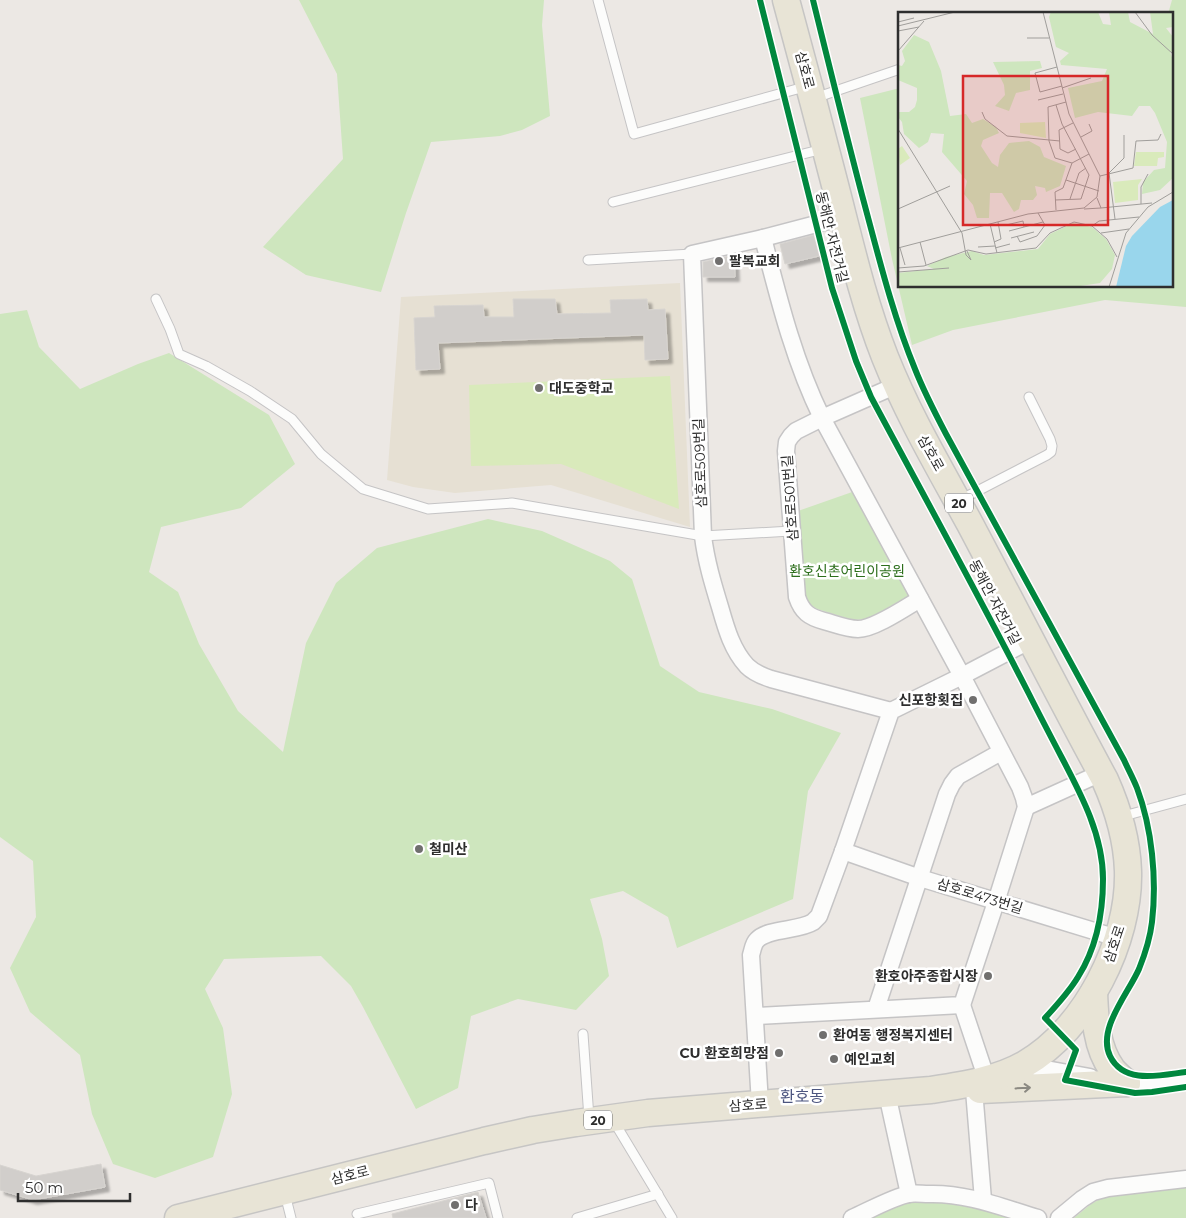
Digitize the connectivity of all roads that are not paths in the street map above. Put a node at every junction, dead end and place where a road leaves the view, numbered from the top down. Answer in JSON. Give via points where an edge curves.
{"nodes":[{"id":1,"x":598,"y":0,"type":"edge"},
{"id":2,"x":786,"y":0,"type":"edge"},
{"id":3,"x":898,"y":70,"type":"edge"},
{"id":4,"x":811,"y":92,"type":"junction"},
{"id":5,"x":825,"y":148,"type":"junction"},
{"id":6,"x":613,"y":202,"type":"dead end"},
{"id":7,"x":843,"y":217,"type":"junction"},
{"id":8,"x":763,"y":238,"type":"junction"},
{"id":9,"x":692,"y":254,"type":"junction"},
{"id":10,"x":588,"y":260,"type":"dead end"},
{"id":11,"x":156,"y":299,"type":"dead end"},
{"id":12,"x":897,"y":385,"type":"junction"},
{"id":13,"x":1029,"y":397,"type":"dead end"},
{"id":14,"x":822,"y":418,"type":"junction"},
{"id":15,"x":958,"y":502,"type":"junction"},
{"id":16,"x":792,"y":531,"type":"junction"},
{"id":17,"x":703,"y":536,"type":"junction"},
{"id":18,"x":920,"y":599,"type":"junction"},
{"id":19,"x":1031,"y":640,"type":"junction"},
{"id":20,"x":962,"y":676,"type":"junction"},
{"id":21,"x":891,"y":711,"type":"junction"},
{"id":22,"x":1001,"y":752,"type":"junction"},
{"id":23,"x":1101,"y":773,"type":"junction"},
{"id":24,"x":1186,"y":799,"type":"edge"},
{"id":25,"x":1026,"y":807,"type":"junction"},
{"id":26,"x":1120,"y":818,"type":"junction"},
{"id":27,"x":843,"y":850,"type":"junction"},
{"id":28,"x":920,"y":878,"type":"junction"},
{"id":29,"x":996,"y":902,"type":"junction"},
{"id":30,"x":1117,"y":938,"type":"junction"},
{"id":31,"x":1094,"y":992,"type":"junction"},
{"id":32,"x":962,"y":1004,"type":"junction"},
{"id":33,"x":876,"y":1009,"type":"junction"},
{"id":34,"x":756,"y":1016,"type":"junction"},
{"id":35,"x":583,"y":1034,"type":"dead end"},
{"id":36,"x":1024,"y":1065,"type":"junction"},
{"id":37,"x":1186,"y":1079,"type":"edge"},
{"id":38,"x":1126,"y":1083,"type":"junction"},
{"id":39,"x":980,"y":1085,"type":"junction"},
{"id":40,"x":887,"y":1094,"type":"junction"},
{"id":41,"x":760,"y":1104,"type":"junction"},
{"id":42,"x":600,"y":1120,"type":"junction"},
{"id":43,"x":1186,"y":1179,"type":"edge"},
{"id":44,"x":284,"y":1191,"type":"junction"},
{"id":45,"x":658,"y":1194,"type":"junction"},
{"id":46,"x":909,"y":1194,"type":"junction"},
{"id":47,"x":983,"y":1200,"type":"junction"},
{"id":48,"x":612,"y":1208,"type":"junction"},
{"id":49,"x":220,"y":1213,"type":"edge"},
{"id":50,"x":357,"y":1214,"type":"dead end"},
{"id":51,"x":178,"y":1218,"type":"edge"},
{"id":52,"x":291,"y":1218,"type":"edge"},
{"id":53,"x":498,"y":1218,"type":"edge"},
{"id":54,"x":577,"y":1218,"type":"edge"},
{"id":55,"x":606,"y":1218,"type":"edge"},
{"id":56,"x":672,"y":1218,"type":"edge"},
{"id":57,"x":852,"y":1218,"type":"edge"},
{"id":58,"x":1038,"y":1218,"type":"edge"},
{"id":59,"x":1059,"y":1218,"type":"edge"}],
"edges":[{"from":1,"to":4,"type":"lane","via":[[634,134]]},
{"from":2,"to":4,"type":"main road","name":"삼호로","number":"20"},
{"from":3,"to":4,"type":"lane"},
{"from":4,"to":5,"type":"main road","name":"삼호로","number":"20"},
{"from":5,"to":6,"type":"lane"},
{"from":5,"to":7,"type":"main road","name":"삼호로","number":"20"},
{"from":7,"to":8,"type":"street"},
{"from":7,"to":12,"type":"main road","name":"삼호로","number":"20","via":[[870,315]]},
{"from":8,"to":9,"type":"street"},
{"from":8,"to":14,"type":"street","via":[[792,345]]},
{"from":9,"to":10,"type":"lane"},
{"from":9,"to":17,"type":"street","name":"삼호로509번길"},
{"from":11,"to":17,"type":"lane","via":[[179,354],[243,387],[292,420],[321,454],[362,489],[428,508],[512,503]]},
{"from":12,"to":14,"type":"street","name":"삼호로501번길"},
{"from":12,"to":15,"type":"main road","name":"삼호로","number":"20"},
{"from":13,"to":15,"type":"lane","via":[[1050,439],[1051,452]]},
{"from":14,"to":16,"type":"street","name":"삼호로501번길","via":[[796,431],[787,442]]},
{"from":14,"to":18,"type":"street"},
{"from":15,"to":19,"type":"main road","name":"삼호로","number":"20"},
{"from":16,"to":17,"type":"lane"},
{"from":16,"to":18,"type":"street","name":"삼호로501번길","via":[[797,597],[800,606],[816,619],[858,629],[877,623]]},
{"from":17,"to":21,"type":"street","name":"삼호로509번길","via":[[710,574],[726,627],[734,647],[749,668],[771,679]]},
{"from":18,"to":20,"type":"street"},
{"from":19,"to":20,"type":"street"},
{"from":19,"to":23,"type":"main road","name":"삼호로","number":"20"},
{"from":20,"to":21,"type":"street"},
{"from":20,"to":22,"type":"street"},
{"from":21,"to":27,"type":"street"},
{"from":22,"to":25,"type":"street","via":[[1020,787]]},
{"from":22,"to":28,"type":"street","via":[[958,776],[952,784]]},
{"from":23,"to":25,"type":"street"},
{"from":23,"to":26,"type":"main road","name":"삼호로","number":"20"},
{"from":24,"to":26,"type":"lane"},
{"from":25,"to":29,"type":"street"},
{"from":26,"to":30,"type":"main road","name":"삼호로","number":"20","via":[[1128,892]]},
{"from":27,"to":28,"type":"street","name":"삼호로473번길"},
{"from":27,"to":34,"type":"street","via":[[819,916],[813,922],[766,934],[754,945]]},
{"from":28,"to":29,"type":"street","name":"삼호로473번길"},
{"from":28,"to":33,"type":"street"},
{"from":29,"to":30,"type":"street","name":"삼호로473번길"},
{"from":29,"to":32,"type":"street"},
{"from":30,"to":31,"type":"main road","name":"삼호로","number":"20"},
{"from":31,"to":36,"type":"main road","name":"삼호로","number":"20","via":[[1057,1040]]},
{"from":31,"to":38,"type":"main road","via":[[1096,1024],[1104,1057]]},
{"from":32,"to":33,"type":"street"},
{"from":32,"to":39,"type":"street"},
{"from":33,"to":34,"type":"street"},
{"from":34,"to":41,"type":"street"},
{"from":35,"to":42,"type":"lane"},
{"from":36,"to":38,"type":"street"},
{"from":36,"to":39,"type":"main road","name":"삼호로","number":"20"},
{"from":37,"to":38,"type":"street"},
{"from":39,"to":38,"type":"main road","name":"삼호로","one_way":true},
{"from":39,"to":40,"type":"main road","name":"삼호로"},
{"from":39,"to":47,"type":"street"},
{"from":40,"to":41,"type":"main road","name":"삼호로","number":"20"},
{"from":40,"to":46,"type":"street"},
{"from":41,"to":42,"type":"main road","name":"삼호로","number":"20"},
{"from":42,"to":44,"type":"main road","name":"삼호로","number":"20","via":[[492,1139]]},
{"from":42,"to":45,"type":"lane"},
{"from":43,"to":59,"type":"street","via":[[1093,1192]]},
{"from":44,"to":49,"type":"main road","name":"삼호로","number":"20"},
{"from":44,"to":52,"type":"lane"},
{"from":45,"to":48,"type":"lane"},
{"from":45,"to":56,"type":"lane"},
{"from":46,"to":47,"type":"street","via":[[941,1194]]},
{"from":46,"to":57,"type":"street"},
{"from":47,"to":58,"type":"street"},
{"from":48,"to":54,"type":"lane"},
{"from":48,"to":55,"type":"lane"},
{"from":49,"to":51,"type":"main road","name":"삼호로","number":"20"},
{"from":50,"to":53,"type":"lane","via":[[489,1183]]}]}
